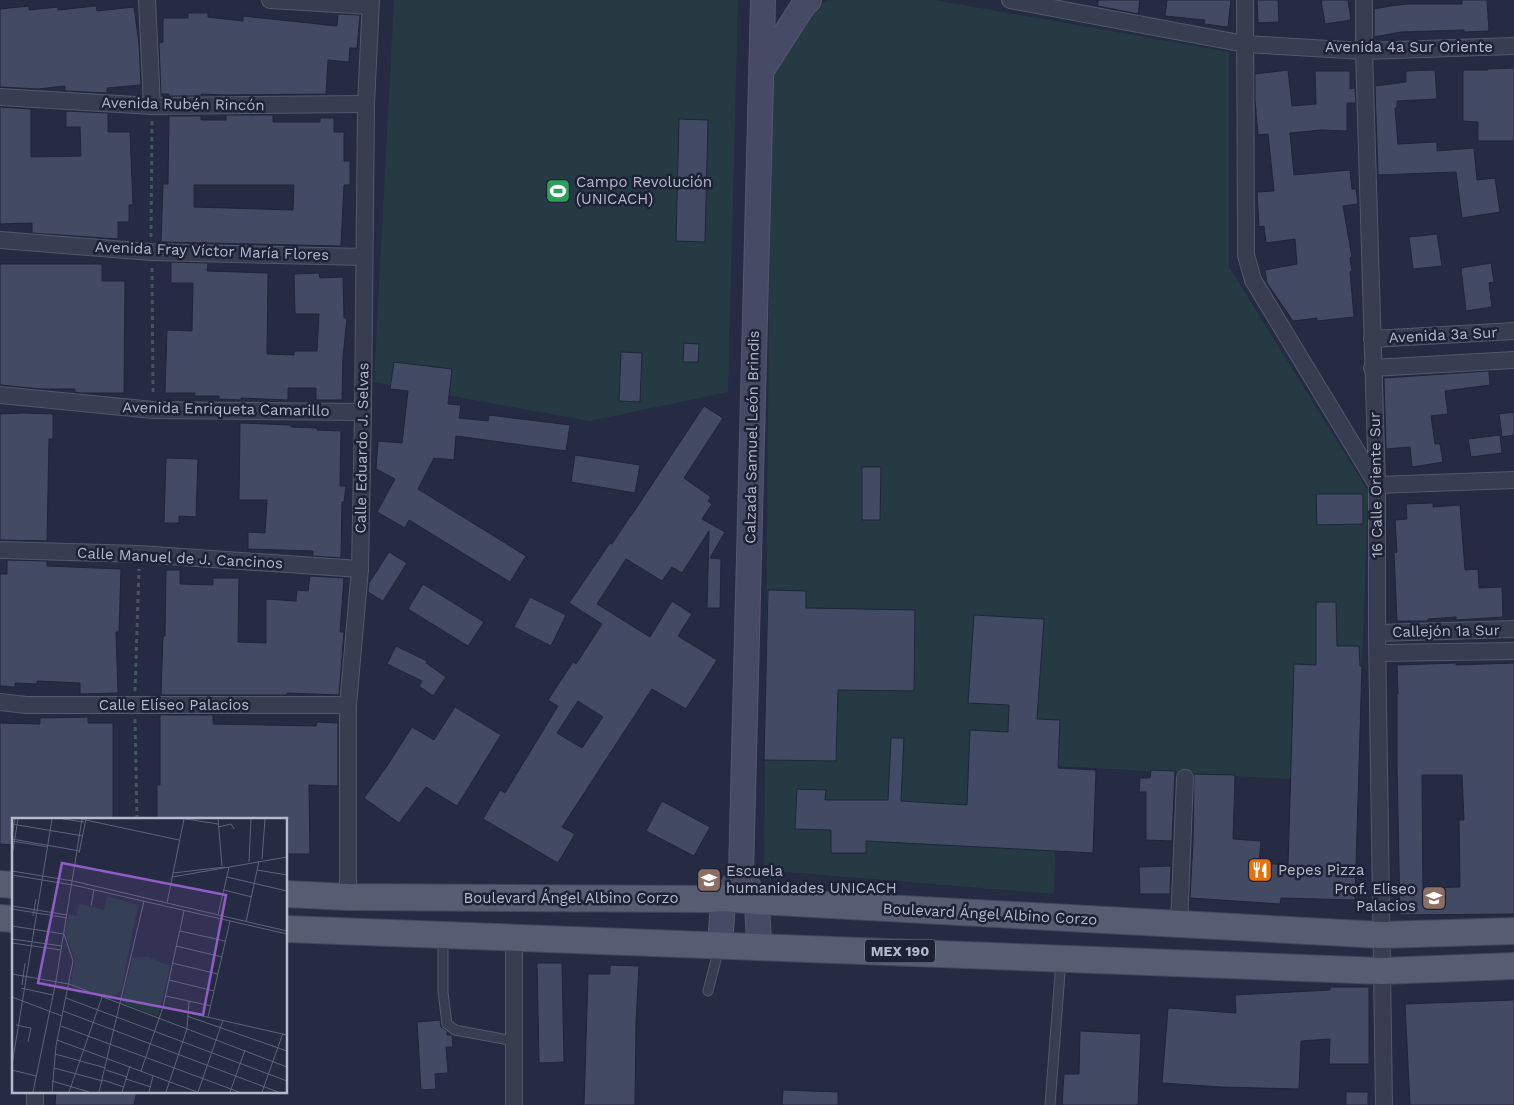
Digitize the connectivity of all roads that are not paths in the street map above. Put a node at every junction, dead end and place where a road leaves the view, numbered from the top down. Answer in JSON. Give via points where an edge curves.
{"nodes":[{"id":1,"x":147,"y":0,"type":"edge"},
{"id":2,"x":270,"y":0,"type":"edge"},
{"id":3,"x":762,"y":0,"type":"edge"},
{"id":4,"x":809,"y":0,"type":"edge"},
{"id":5,"x":1010,"y":0,"type":"edge"},
{"id":6,"x":1245,"y":0,"type":"edge"},
{"id":7,"x":1364,"y":0,"type":"edge"},
{"id":8,"x":371,"y":3,"type":"edge"},
{"id":9,"x":1245,"y":44,"type":"junction"},
{"id":10,"x":1514,"y":46,"type":"edge"},
{"id":11,"x":1364,"y":51,"type":"junction"},
{"id":12,"x":761,"y":72,"type":"junction"},
{"id":13,"x":0,"y":97,"type":"edge"},
{"id":14,"x":366,"y":104,"type":"junction"},
{"id":15,"x":152,"y":106,"type":"junction"},
{"id":16,"x":0,"y":240,"type":"edge"},
{"id":17,"x":364,"y":256,"type":"junction"},
{"id":18,"x":1514,"y":331,"type":"edge"},
{"id":19,"x":1372,"y":339,"type":"junction"},
{"id":20,"x":1514,"y":360,"type":"edge"},
{"id":21,"x":1372,"y":368,"type":"junction"},
{"id":22,"x":0,"y":395,"type":"edge"},
{"id":23,"x":363,"y":412,"type":"junction"},
{"id":24,"x":1514,"y":480,"type":"edge"},
{"id":25,"x":1377,"y":485,"type":"junction"},
{"id":26,"x":0,"y":550,"type":"edge"},
{"id":27,"x":360,"y":569,"type":"junction"},
{"id":28,"x":1514,"y":629,"type":"edge"},
{"id":29,"x":1377,"y":633,"type":"junction"},
{"id":30,"x":1514,"y":651,"type":"edge"},
{"id":31,"x":1378,"y":653,"type":"junction"},
{"id":32,"x":0,"y":702,"type":"edge"},
{"id":33,"x":348,"y":705,"type":"junction"},
{"id":34,"x":1185,"y":778,"type":"dead end"},
{"id":35,"x":741,"y":874,"type":"junction"},
{"id":36,"x":288,"y":894,"type":"edge"},
{"id":37,"x":348,"y":896,"type":"junction"},
{"id":38,"x":724,"y":898,"type":"junction"},
{"id":39,"x":757,"y":901,"type":"junction"},
{"id":40,"x":1179,"y":925,"type":"junction"},
{"id":41,"x":288,"y":929,"type":"edge"},
{"id":42,"x":1514,"y":931,"type":"edge"},
{"id":43,"x":443,"y":935,"type":"junction"},
{"id":44,"x":1381,"y":935,"type":"junction"},
{"id":45,"x":514,"y":937,"type":"junction"},
{"id":46,"x":720,"y":945,"type":"junction"},
{"id":47,"x":760,"y":946,"type":"junction"},
{"id":48,"x":1061,"y":957,"type":"junction"},
{"id":49,"x":1514,"y":966,"type":"edge"},
{"id":50,"x":1382,"y":971,"type":"junction"},
{"id":51,"x":708,"y":991,"type":"dead end"},
{"id":52,"x":514,"y":1041,"type":"junction"},
{"id":53,"x":35,"y":1092,"type":"edge"},
{"id":54,"x":35,"y":1105,"type":"edge"},
{"id":55,"x":514,"y":1105,"type":"edge"},
{"id":56,"x":1050,"y":1105,"type":"edge"},
{"id":57,"x":1384,"y":1105,"type":"edge"}],
"edges":[{"from":1,"to":15,"type":"street"},
{"from":2,"to":8,"type":"street"},
{"from":3,"to":12,"type":"street","name":"Calzada Samuel León Brindis"},
{"from":4,"to":12,"type":"street"},
{"from":5,"to":9,"type":"street","name":"Avenida 4a Sur Oriente"},
{"from":6,"to":9,"type":"street"},
{"from":7,"to":11,"type":"street","name":"16 Calle Oriente Sur"},
{"from":8,"to":14,"type":"street","name":"Calle Eduardo J. Selvas"},
{"from":9,"to":11,"type":"street","name":"Avenida 4a Sur Oriente"},
{"from":9,"to":25,"type":"street","via":[[1248,264],[1253,280]]},
{"from":10,"to":11,"type":"street","name":"Avenida 4a Sur Oriente"},
{"from":11,"to":19,"type":"street","name":"16 Calle Oriente Sur"},
{"from":12,"to":35,"type":"street","name":"Calzada Samuel León Brindis"},
{"from":13,"to":15,"type":"street","name":"Avenida Rubén Rincón"},
{"from":14,"to":15,"type":"street","name":"Avenida Rubén Rincón"},
{"from":14,"to":17,"type":"street","name":"Calle Eduardo J. Selvas"},
{"from":16,"to":17,"type":"street","name":"Avenida Fray Víctor María Flores","via":[[151,252]]},
{"from":17,"to":23,"type":"street","name":"Calle Eduardo J. Selvas"},
{"from":18,"to":19,"type":"street","name":"Avenida 3a Sur"},
{"from":19,"to":21,"type":"street","name":"16 Calle Oriente Sur"},
{"from":20,"to":21,"type":"street","name":"Avenida 3a Sur"},
{"from":21,"to":25,"type":"street","name":"16 Calle Oriente Sur"},
{"from":22,"to":23,"type":"street","name":"Avenida Enriqueta Camarillo","via":[[153,410]]},
{"from":23,"to":27,"type":"street","name":"Calle Eduardo J. Selvas"},
{"from":24,"to":25,"type":"street"},
{"from":25,"to":29,"type":"street","name":"16 Calle Oriente Sur"},
{"from":26,"to":27,"type":"street","name":"Calle Manuel de J. Cancinos","via":[[139,554]]},
{"from":27,"to":33,"type":"street","name":"Calle Eduardo J. Selvas"},
{"from":28,"to":29,"type":"street","name":"Callejón 1a Sur"},
{"from":29,"to":31,"type":"street","name":"16 Calle Oriente Sur"},
{"from":30,"to":31,"type":"street","name":"Callejón 1a Sur"},
{"from":31,"to":44,"type":"street","name":"16 Calle Oriente Sur"},
{"from":32,"to":33,"type":"street","name":"Calle Elíseo Palacios","via":[[26,705]]},
{"from":33,"to":37,"type":"street","name":"Calle Eduardo J. Selvas"},
{"from":34,"to":40,"type":"street"},
{"from":35,"to":38,"type":"street"},
{"from":35,"to":39,"type":"street"},
{"from":36,"to":37,"type":"main road","name":"Boulevard Ángel Albino Corzo"},
{"from":37,"to":38,"type":"main road","name":"Boulevard Ángel Albino Corzo"},
{"from":38,"to":39,"type":"main road","name":"Boulevard Ángel Albino Corzo"},
{"from":38,"to":46,"type":"street"},
{"from":39,"to":40,"type":"main road","name":"Boulevard Ángel Albino Corzo"},
{"from":39,"to":47,"type":"street"},
{"from":40,"to":44,"type":"main road","name":"Boulevard Ángel Albino Corzo"},
{"from":41,"to":43,"type":"main road","number":"MEX 190"},
{"from":42,"to":44,"type":"main road","name":"Boulevard Ángel Albino Corzo"},
{"from":43,"to":45,"type":"main road","number":"MEX 190"},
{"from":43,"to":52,"type":"lane","via":[[446,1024],[455,1030]]},
{"from":44,"to":50,"type":"street","name":"16 Calle Oriente Sur"},
{"from":45,"to":46,"type":"main road","number":"MEX 190"},
{"from":45,"to":52,"type":"street"},
{"from":46,"to":47,"type":"main road","number":"MEX 190"},
{"from":46,"to":51,"type":"lane"},
{"from":47,"to":48,"type":"main road","number":"MEX 190"},
{"from":48,"to":50,"type":"main road","number":"MEX 190"},
{"from":48,"to":56,"type":"lane"},
{"from":49,"to":50,"type":"main road","number":"MEX 190"},
{"from":50,"to":57,"type":"street","name":"16 Calle Oriente Sur"},
{"from":52,"to":55,"type":"street"},
{"from":53,"to":54,"type":"street"}]}
